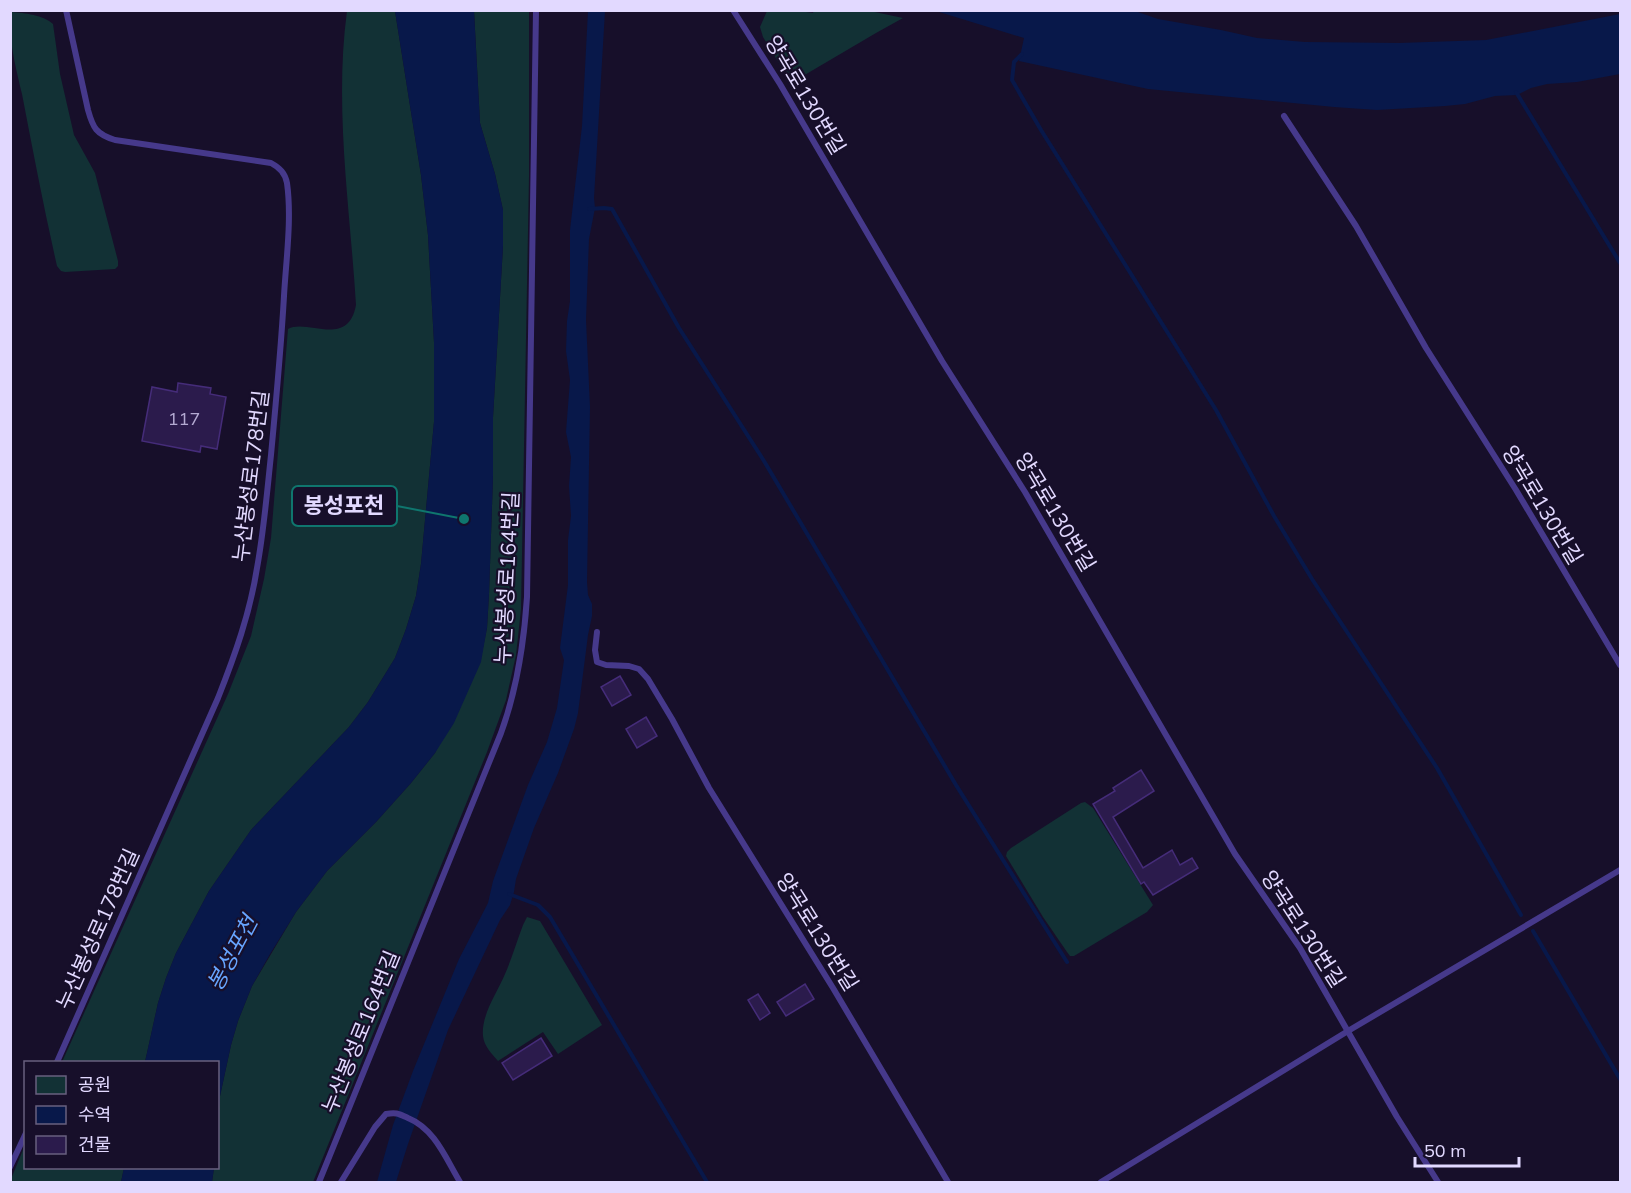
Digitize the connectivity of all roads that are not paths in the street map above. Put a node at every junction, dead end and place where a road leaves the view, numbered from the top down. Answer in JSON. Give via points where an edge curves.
{"nodes":[{"id":1,"x":58,"y":10,"type":"edge"},
{"id":2,"x":536,"y":10,"type":"edge"},
{"id":3,"x":734,"y":10,"type":"edge"},
{"id":4,"x":66,"y":11,"type":"edge"},
{"id":5,"x":1284,"y":116,"type":"dead end"},
{"id":6,"x":597,"y":632,"type":"dead end"},
{"id":7,"x":1620,"y":666,"type":"edge"},
{"id":8,"x":1620,"y":870,"type":"edge"},
{"id":9,"x":1348,"y":1031,"type":"junction"},
{"id":10,"x":57,"y":1061,"type":"edge"},
{"id":11,"x":24,"y":1137,"type":"edge"},
{"id":12,"x":10,"y":1167,"type":"edge"},
{"id":13,"x":319,"y":1182,"type":"edge"},
{"id":14,"x":340,"y":1182,"type":"edge"},
{"id":15,"x":460,"y":1182,"type":"edge"},
{"id":16,"x":948,"y":1182,"type":"edge"},
{"id":17,"x":1101,"y":1182,"type":"edge"},
{"id":18,"x":1438,"y":1182,"type":"edge"}],
"edges":[{"from":1,"to":4,"type":"lane","name":"누산봉성로178번길"},
{"from":2,"to":13,"type":"lane","name":"누산봉성로164번길","via":[[527,586],[519,669],[501,733]]},
{"from":3,"to":9,"type":"lane","name":"양곡로130번길","via":[[942,362],[1025,492],[1235,854],[1300,948]]},
{"from":4,"to":10,"type":"lane","name":"누산봉성로178번길","via":[[92,125],[99,133],[115,140],[271,163],[284,173],[288,213],[268,484],[247,618],[218,698]]},
{"from":5,"to":7,"type":"lane","name":"양곡로130번길","via":[[1356,226],[1425,348],[1516,490]]},
{"from":6,"to":16,"type":"lane","name":"양곡로130번길","via":[[597,662],[639,669],[648,679],[709,788]]},
{"from":8,"to":9,"type":"lane"},
{"from":9,"to":17,"type":"lane"},
{"from":9,"to":18,"type":"lane","name":"양곡로130번길"},
{"from":11,"to":12,"type":"lane"},
{"from":14,"to":15,"type":"lane","via":[[375,1127],[386,1114],[395,1112],[429,1131]]}]}
